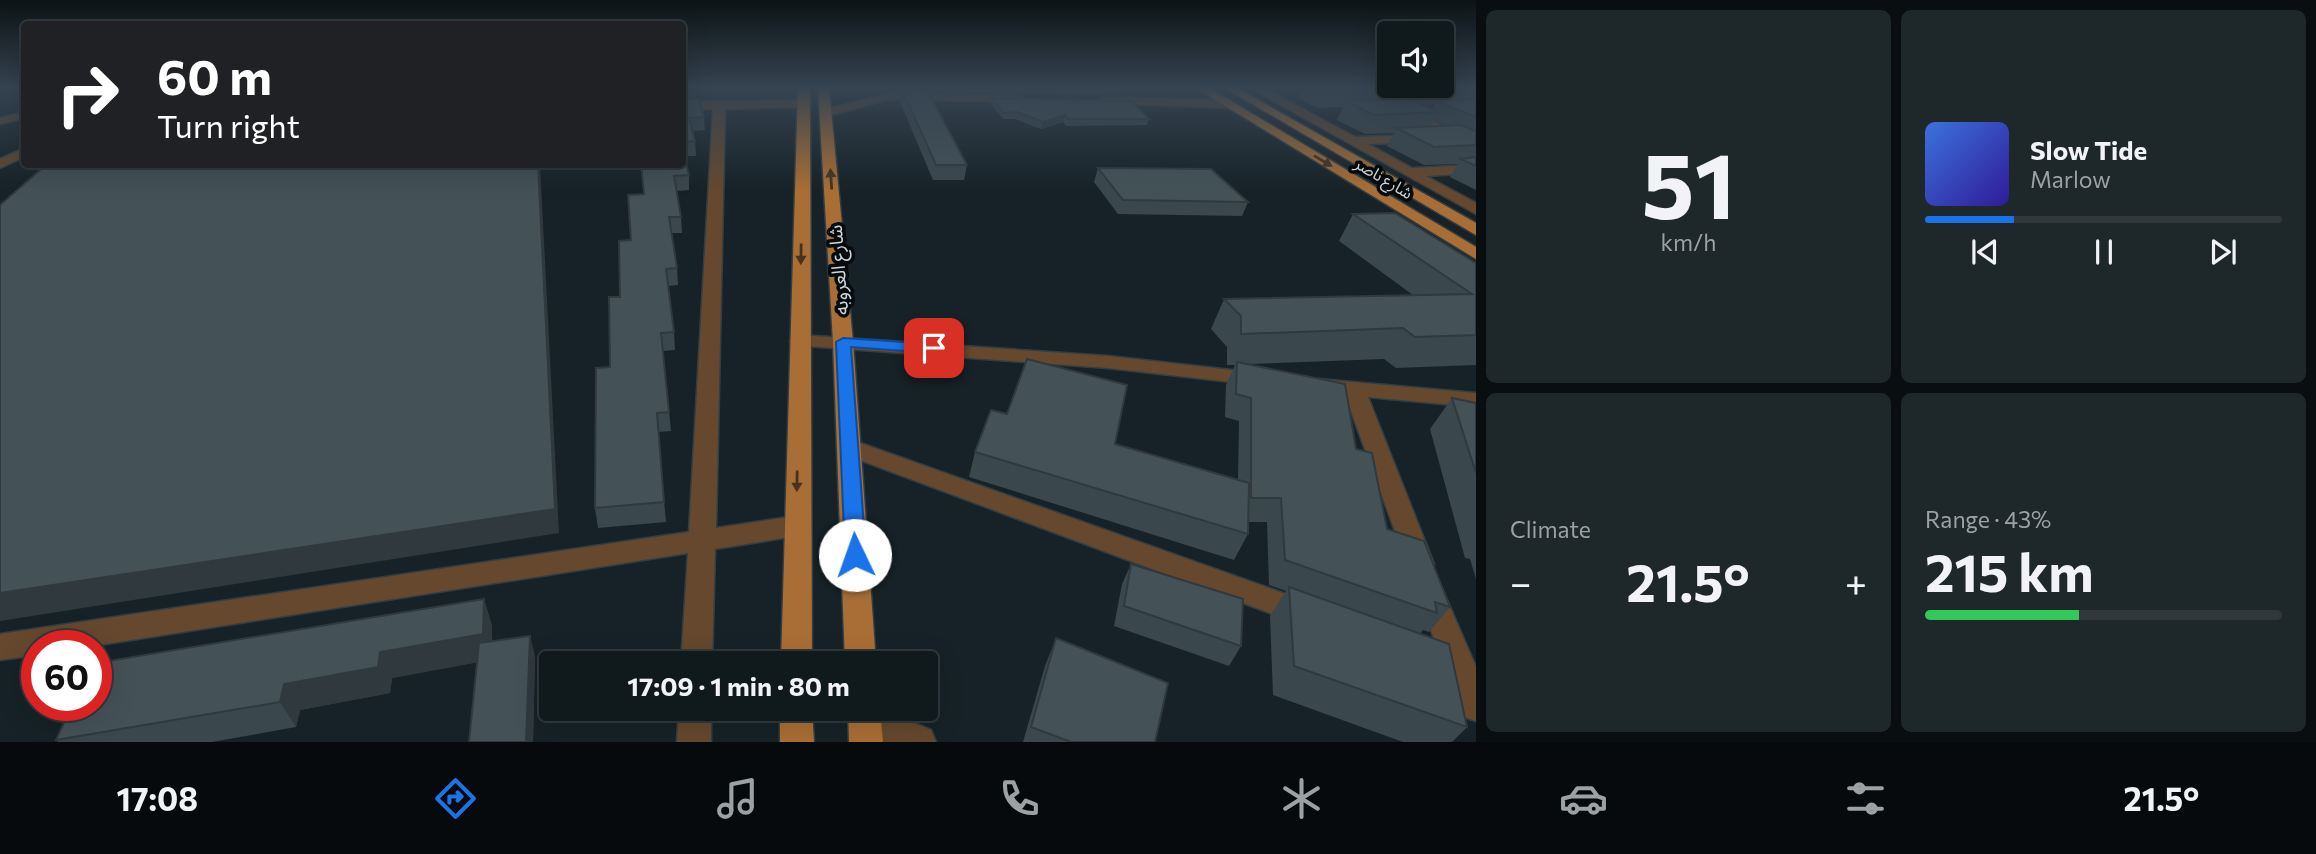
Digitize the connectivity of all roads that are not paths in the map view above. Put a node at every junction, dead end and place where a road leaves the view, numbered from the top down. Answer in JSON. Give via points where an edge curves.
{"nodes":[{"id":1,"x":718,"y":123,"type":"edge"},
{"id":2,"x":804,"y":123,"type":"edge"},
{"id":3,"x":827,"y":123,"type":"edge"},
{"id":4,"x":1260,"y":123,"type":"edge"},
{"id":5,"x":1298,"y":123,"type":"edge"},
{"id":6,"x":1318,"y":123,"type":"edge"},
{"id":7,"x":1425,"y":123,"type":"edge"},
{"id":8,"x":1455,"y":136,"type":"junction"},
{"id":9,"x":1476,"y":136,"type":"edge"},
{"id":10,"x":1290,"y":141,"type":"junction"},
{"id":11,"x":1324,"y":141,"type":"junction"},
{"id":12,"x":1352,"y":141,"type":"junction"},
{"id":13,"x":1476,"y":146,"type":"edge"},
{"id":14,"x":21,"y":153,"type":"edge"},
{"id":15,"x":0,"y":163,"type":"edge"},
{"id":16,"x":1476,"y":169,"type":"edge"},
{"id":17,"x":1410,"y":172,"type":"junction"},
{"id":18,"x":1476,"y":208,"type":"edge"},
{"id":19,"x":1476,"y":230,"type":"edge"},
{"id":20,"x":1476,"y":254,"type":"edge"},
{"id":21,"x":800,"y":341,"type":"junction"},
{"id":22,"x":843,"y":342,"type":"junction"},
{"id":23,"x":1277,"y":381,"type":"edge"},
{"id":24,"x":1302,"y":384,"type":"edge"},
{"id":25,"x":1354,"y":390,"type":"junction"},
{"id":26,"x":1476,"y":400,"type":"edge"},
{"id":27,"x":849,"y":447,"type":"junction"},
{"id":28,"x":796,"y":526,"type":"junction"},
{"id":29,"x":703,"y":539,"type":"junction"},
{"id":30,"x":1331,"y":623,"type":"edge"},
{"id":31,"x":0,"y":647,"type":"edge"},
{"id":32,"x":698,"y":651,"type":"edge"},
{"id":33,"x":796,"y":651,"type":"edge"},
{"id":34,"x":860,"y":651,"type":"edge"},
{"id":35,"x":1435,"y":661,"type":"edge"},
{"id":36,"x":1461,"y":670,"type":"junction"},
{"id":37,"x":1476,"y":706,"type":"edge"},
{"id":38,"x":695,"y":721,"type":"edge"},
{"id":39,"x":796,"y":721,"type":"edge"},
{"id":40,"x":865,"y":723,"type":"edge"},
{"id":41,"x":694,"y":742,"type":"edge"},
{"id":42,"x":797,"y":742,"type":"edge"},
{"id":43,"x":919,"y":742,"type":"edge"}],
"edges":[{"from":1,"to":29,"type":"street"},
{"from":2,"to":21,"type":"main road","name":"شارع العروبه","one_way":true},
{"from":22,"to":3,"type":"main road","name":"شارع العروبه","one_way":true},
{"from":4,"to":10,"type":"main road","name":"شارع ناصر"},
{"from":5,"to":11,"type":"main road","name":"شارع ناصر"},
{"from":6,"to":12,"type":"street"},
{"from":7,"to":8,"type":"street"},
{"from":8,"to":9,"type":"street"},
{"from":8,"to":12,"type":"street"},
{"from":8,"to":13,"type":"street"},
{"from":10,"to":11,"type":"main road"},
{"from":10,"to":20,"type":"main road","name":"شارع ناصر","one_way":true},
{"from":11,"to":19,"type":"main road","name":"شارع ناصر"},
{"from":12,"to":17,"type":"street"},
{"from":14,"to":15,"type":"street"},
{"from":16,"to":17,"type":"street"},
{"from":17,"to":18,"type":"street"},
{"from":21,"to":22,"type":"street"},
{"from":21,"to":28,"type":"main road","name":"شارع العروبه","one_way":true},
{"from":22,"to":23,"type":"street","via":[[1108,362]]},
{"from":22,"to":27,"type":"main road","name":"شارع العروبه"},
{"from":24,"to":25,"type":"street"},
{"from":25,"to":26,"type":"street"},
{"from":25,"to":36,"type":"street"},
{"from":27,"to":30,"type":"street"},
{"from":27,"to":34,"type":"main road","name":"شارع العروبه"},
{"from":28,"to":29,"type":"street"},
{"from":28,"to":33,"type":"main road","name":"شارع العروبه"},
{"from":29,"to":31,"type":"street"},
{"from":29,"to":32,"type":"street"},
{"from":35,"to":36,"type":"street"},
{"from":36,"to":37,"type":"street"},
{"from":38,"to":41,"type":"street"},
{"from":39,"to":42,"type":"main road"},
{"from":40,"to":43,"type":"street"}]}
